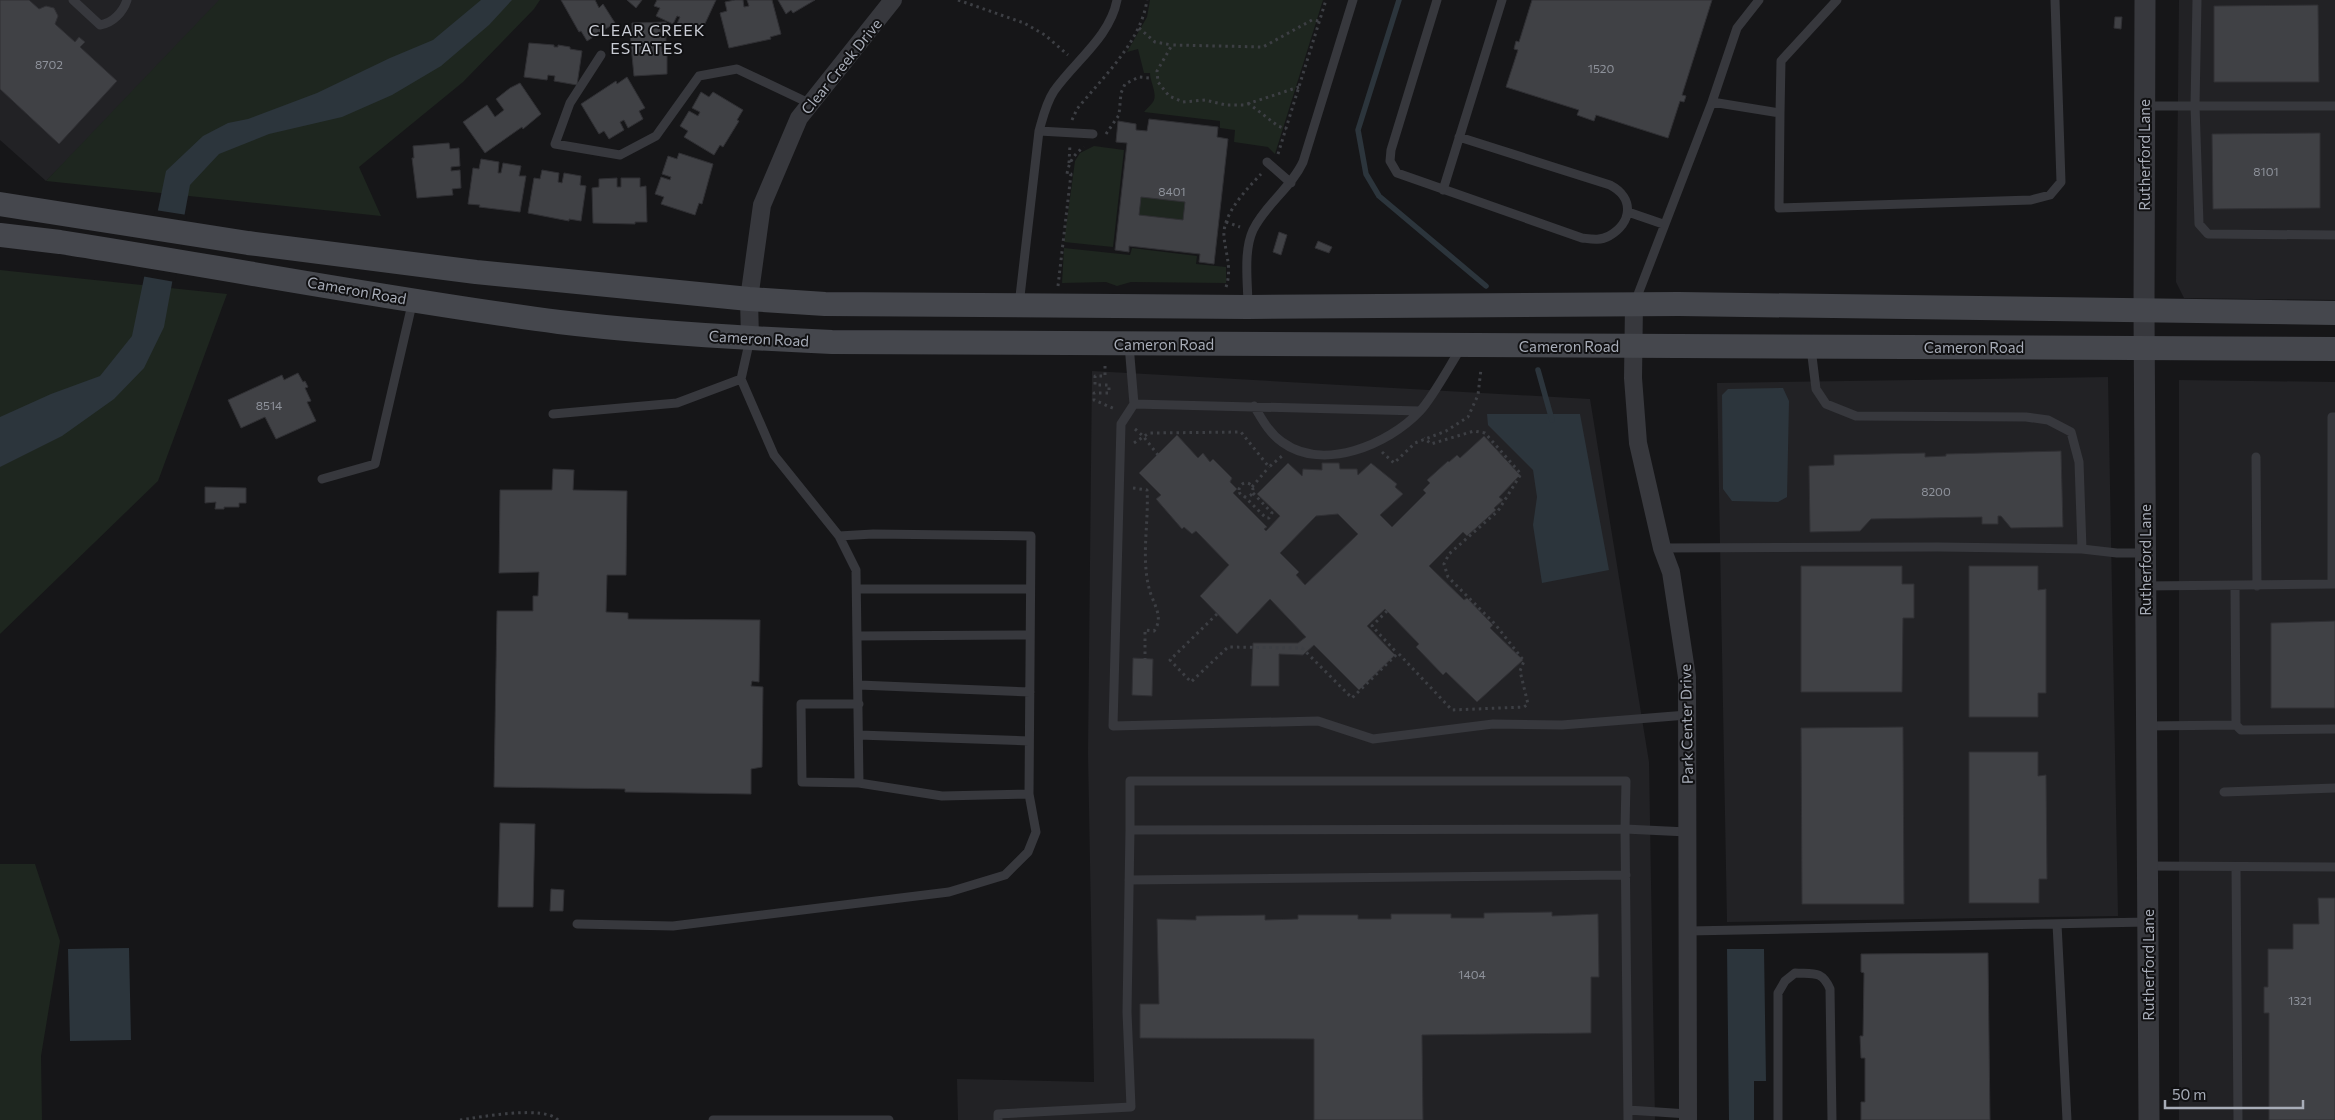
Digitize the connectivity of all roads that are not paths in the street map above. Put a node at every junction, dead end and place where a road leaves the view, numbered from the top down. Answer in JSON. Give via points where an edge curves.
{"nodes":[{"id":1,"x":73,"y":0,"type":"edge"},
{"id":2,"x":127,"y":0,"type":"edge"},
{"id":3,"x":1117,"y":0,"type":"edge"},
{"id":4,"x":1353,"y":0,"type":"edge"},
{"id":5,"x":1437,"y":0,"type":"edge"},
{"id":6,"x":1502,"y":0,"type":"edge"},
{"id":7,"x":1759,"y":0,"type":"edge"},
{"id":8,"x":1837,"y":0,"type":"edge"},
{"id":9,"x":2055,"y":0,"type":"edge"},
{"id":10,"x":2145,"y":0,"type":"edge"},
{"id":11,"x":2197,"y":0,"type":"edge"},
{"id":12,"x":888,"y":2,"type":"edge"},
{"id":13,"x":601,"y":54,"type":"dead end"},
{"id":14,"x":1712,"y":102,"type":"junction"},
{"id":15,"x":811,"y":104,"type":"junction"},
{"id":16,"x":2145,"y":106,"type":"junction"},
{"id":17,"x":2195,"y":106,"type":"junction"},
{"id":18,"x":2335,"y":106,"type":"edge"},
{"id":19,"x":1780,"y":113,"type":"junction"},
{"id":20,"x":1040,"y":131,"type":"junction"},
{"id":21,"x":1096,"y":137,"type":"road end"},
{"id":22,"x":1459,"y":137,"type":"junction"},
{"id":23,"x":1269,"y":163,"type":"road end"},
{"id":24,"x":1291,"y":183,"type":"junction"},
{"id":25,"x":1442,"y":190,"type":"junction"},
{"id":26,"x":0,"y":204,"type":"edge"},
{"id":27,"x":1628,"y":212,"type":"junction"},
{"id":28,"x":1663,"y":224,"type":"junction"},
{"id":29,"x":0,"y":235,"type":"edge"},
{"id":30,"x":2335,"y":235,"type":"edge"},
{"id":31,"x":750,"y":299,"type":"junction"},
{"id":32,"x":413,"y":300,"type":"junction"},
{"id":33,"x":1634,"y":304,"type":"junction"},
{"id":34,"x":1019,"y":306,"type":"junction"},
{"id":35,"x":1248,"y":307,"type":"junction"},
{"id":36,"x":2144,"y":311,"type":"junction"},
{"id":37,"x":2335,"y":313,"type":"edge"},
{"id":38,"x":750,"y":338,"type":"junction"},
{"id":39,"x":1129,"y":344,"type":"junction"},
{"id":40,"x":1463,"y":346,"type":"junction"},
{"id":41,"x":1633,"y":347,"type":"junction"},
{"id":42,"x":1811,"y":347,"type":"junction"},
{"id":43,"x":2144,"y":347,"type":"junction"},
{"id":44,"x":2335,"y":349,"type":"edge"},
{"id":45,"x":741,"y":378,"type":"junction"},
{"id":46,"x":1134,"y":404,"type":"junction"},
{"id":47,"x":1254,"y":406,"type":"junction"},
{"id":48,"x":1420,"y":411,"type":"junction"},
{"id":49,"x":553,"y":414,"type":"dead end"},
{"id":50,"x":2335,"y":416,"type":"edge"},
{"id":51,"x":2256,"y":457,"type":"dead end"},
{"id":52,"x":322,"y":480,"type":"dead end"},
{"id":53,"x":839,"y":536,"type":"junction"},
{"id":54,"x":1662,"y":548,"type":"junction"},
{"id":55,"x":2082,"y":550,"type":"junction"},
{"id":56,"x":2145,"y":553,"type":"junction"},
{"id":57,"x":2334,"y":584,"type":"edge"},
{"id":58,"x":2145,"y":586,"type":"junction"},
{"id":59,"x":2235,"y":586,"type":"junction"},
{"id":60,"x":2257,"y":586,"type":"junction"},
{"id":61,"x":858,"y":589,"type":"junction"},
{"id":62,"x":1030,"y":589,"type":"junction"},
{"id":63,"x":1030,"y":635,"type":"junction"},
{"id":64,"x":858,"y":636,"type":"junction"},
{"id":65,"x":858,"y":685,"type":"junction"},
{"id":66,"x":1030,"y":692,"type":"junction"},
{"id":67,"x":859,"y":704,"type":"junction"},
{"id":68,"x":1687,"y":715,"type":"junction"},
{"id":69,"x":2236,"y":725,"type":"junction"},
{"id":70,"x":2146,"y":726,"type":"junction"},
{"id":71,"x":2335,"y":729,"type":"edge"},
{"id":72,"x":859,"y":736,"type":"junction"},
{"id":73,"x":1029,"y":742,"type":"junction"},
{"id":74,"x":859,"y":783,"type":"junction"},
{"id":75,"x":2335,"y":788,"type":"edge"},
{"id":76,"x":2224,"y":792,"type":"dead end"},
{"id":77,"x":1029,"y":794,"type":"junction"},
{"id":78,"x":1625,"y":829,"type":"junction"},
{"id":79,"x":1130,"y":830,"type":"junction"},
{"id":80,"x":1688,"y":832,"type":"junction"},
{"id":81,"x":2147,"y":866,"type":"junction"},
{"id":82,"x":2236,"y":867,"type":"junction"},
{"id":83,"x":2335,"y":868,"type":"edge"},
{"id":84,"x":1626,"y":875,"type":"junction"},
{"id":85,"x":1129,"y":880,"type":"junction"},
{"id":86,"x":2148,"y":922,"type":"junction"},
{"id":87,"x":577,"y":924,"type":"dead end"},
{"id":88,"x":2057,"y":924,"type":"junction"},
{"id":89,"x":1688,"y":931,"type":"junction"},
{"id":90,"x":1628,"y":1110,"type":"junction"},
{"id":91,"x":1688,"y":1117,"type":"edge"},
{"id":92,"x":713,"y":1120,"type":"edge"},
{"id":93,"x":889,"y":1120,"type":"edge"},
{"id":94,"x":998,"y":1120,"type":"edge"},
{"id":95,"x":1628,"y":1120,"type":"edge"},
{"id":96,"x":1778,"y":1120,"type":"edge"},
{"id":97,"x":1832,"y":1120,"type":"edge"},
{"id":98,"x":2066,"y":1120,"type":"edge"},
{"id":99,"x":2149,"y":1120,"type":"edge"},
{"id":100,"x":2238,"y":1120,"type":"edge"}],
"edges":[{"from":1,"to":2,"type":"lane","via":[[100,25],[108,23],[125,8]]},
{"from":3,"to":20,"type":"lane","via":[[1115,12],[1104,31],[1054,91]]},
{"from":4,"to":24,"type":"lane","via":[[1308,149]]},
{"from":5,"to":25,"type":"lane","via":[[1390,161],[1397,173]]},
{"from":6,"to":22,"type":"lane"},
{"from":7,"to":14,"type":"lane","via":[[1737,28]]},
{"from":8,"to":19,"type":"lane","via":[[1781,61]]},
{"from":9,"to":19,"type":"lane","via":[[2061,182],[2050,196],[2030,200],[1779,208]]},
{"from":10,"to":16,"type":"street","name":"Rutherford Lane"},
{"from":11,"to":17,"type":"lane"},
{"from":12,"to":15,"type":"street","name":"Clear Creek Drive"},
{"from":13,"to":15,"type":"lane","via":[[570,103],[555,144],[620,155],[656,136],[699,76],[737,69]]},
{"from":14,"to":19,"type":"lane"},
{"from":14,"to":28,"type":"lane"},
{"from":15,"to":31,"type":"street","name":"Clear Creek Drive","via":[[799,118],[762,205]]},
{"from":16,"to":17,"type":"lane"},
{"from":16,"to":36,"type":"street","name":"Rutherford Lane"},
{"from":17,"to":18,"type":"lane"},
{"from":17,"to":30,"type":"lane","via":[[2199,224],[2208,234]]},
{"from":20,"to":21,"type":"lane"},
{"from":20,"to":34,"type":"lane"},
{"from":22,"to":25,"type":"lane"},
{"from":22,"to":27,"type":"lane","via":[[1610,185],[1622,192]]},
{"from":23,"to":24,"type":"lane"},
{"from":24,"to":35,"type":"lane","via":[[1258,222],[1250,239]]},
{"from":25,"to":27,"type":"lane","via":[[1596,240],[1609,236]]},
{"from":26,"to":31,"type":"main road","name":"Cameron Road","via":[[248,243],[476,272]]},
{"from":27,"to":28,"type":"lane"},
{"from":28,"to":33,"type":"lane"},
{"from":29,"to":32,"type":"main road","name":"Cameron Road"},
{"from":31,"to":34,"type":"main road","name":"Cameron Road","via":[[825,304]]},
{"from":31,"to":38,"type":"street","name":"Clear Creek Drive"},
{"from":32,"to":38,"type":"main road","name":"Cameron Road","via":[[561,322]]},
{"from":32,"to":52,"type":"lane","via":[[375,464]]},
{"from":33,"to":35,"type":"main road","name":"Cameron Road"},
{"from":33,"to":36,"type":"main road","name":"Cameron Road"},
{"from":33,"to":41,"type":"street","name":"Park Center Drive"},
{"from":34,"to":35,"type":"main road","name":"Cameron Road"},
{"from":36,"to":37,"type":"main road","name":"Cameron Road"},
{"from":36,"to":43,"type":"street","name":"Rutherford Lane"},
{"from":38,"to":39,"type":"main road","name":"Cameron Road","via":[[832,342]]},
{"from":38,"to":45,"type":"lane"},
{"from":39,"to":40,"type":"main road","name":"Cameron Road"},
{"from":39,"to":46,"type":"lane"},
{"from":40,"to":41,"type":"main road","name":"Cameron Road"},
{"from":40,"to":48,"type":"lane"},
{"from":41,"to":42,"type":"main road","name":"Cameron Road"},
{"from":41,"to":54,"type":"street","name":"Park Center Drive","via":[[1638,443]]},
{"from":42,"to":43,"type":"main road","name":"Cameron Road"},
{"from":42,"to":55,"type":"lane","via":[[1816,388],[1826,404],[1856,416],[2026,417],[2048,420],[2071,432],[2078,462]]},
{"from":43,"to":44,"type":"main road","name":"Cameron Road"},
{"from":43,"to":56,"type":"street","name":"Rutherford Lane"},
{"from":45,"to":49,"type":"lane","via":[[677,403]]},
{"from":45,"to":53,"type":"lane","via":[[774,455]]},
{"from":46,"to":47,"type":"lane"},
{"from":46,"to":68,"type":"lane","via":[[1121,424],[1114,726],[1318,721],[1373,739],[1493,724],[1562,725]]},
{"from":47,"to":48,"type":"lane"},
{"from":47,"to":48,"type":"lane","via":[[1269,430],[1282,442],[1304,453],[1355,452],[1368,447]]},
{"from":50,"to":57,"type":"lane","via":[[2332,417]]},
{"from":51,"to":60,"type":"lane"},
{"from":53,"to":61,"type":"lane","via":[[856,570]]},
{"from":53,"to":62,"type":"lane","via":[[1031,536]]},
{"from":54,"to":55,"type":"lane"},
{"from":54,"to":68,"type":"street","name":"Park Center Drive","via":[[1671,572],[1686,667]]},
{"from":55,"to":56,"type":"lane"},
{"from":56,"to":58,"type":"street","name":"Rutherford Lane"},
{"from":57,"to":60,"type":"lane"},
{"from":58,"to":59,"type":"lane"},
{"from":58,"to":70,"type":"street","name":"Rutherford Lane"},
{"from":59,"to":60,"type":"lane"},
{"from":59,"to":69,"type":"lane"},
{"from":61,"to":62,"type":"lane"},
{"from":61,"to":64,"type":"lane"},
{"from":62,"to":63,"type":"lane"},
{"from":63,"to":64,"type":"lane"},
{"from":63,"to":66,"type":"lane"},
{"from":64,"to":65,"type":"lane"},
{"from":65,"to":66,"type":"lane"},
{"from":65,"to":67,"type":"lane"},
{"from":66,"to":73,"type":"lane"},
{"from":67,"to":72,"type":"lane"},
{"from":67,"to":74,"type":"lane","via":[[801,704],[802,782]]},
{"from":68,"to":80,"type":"street","name":"Park Center Drive"},
{"from":69,"to":70,"type":"lane"},
{"from":69,"to":71,"type":"lane","via":[[2241,730]]},
{"from":70,"to":81,"type":"street","name":"Rutherford Lane"},
{"from":72,"to":73,"type":"lane"},
{"from":72,"to":74,"type":"lane"},
{"from":73,"to":77,"type":"lane"},
{"from":74,"to":77,"type":"lane","via":[[942,796]]},
{"from":75,"to":76,"type":"lane"},
{"from":77,"to":87,"type":"lane","via":[[1036,832],[1028,852],[1005,875],[949,892],[673,926]]},
{"from":78,"to":79,"type":"lane"},
{"from":78,"to":79,"type":"lane","via":[[1626,781],[1130,781]]},
{"from":78,"to":80,"type":"lane"},
{"from":78,"to":84,"type":"lane"},
{"from":79,"to":85,"type":"lane"},
{"from":80,"to":89,"type":"street","name":"Park Center Drive"},
{"from":81,"to":82,"type":"lane"},
{"from":81,"to":86,"type":"street","name":"Rutherford Lane"},
{"from":82,"to":83,"type":"lane"},
{"from":82,"to":100,"type":"lane"},
{"from":84,"to":85,"type":"lane"},
{"from":84,"to":90,"type":"lane"},
{"from":85,"to":94,"type":"lane","via":[[1126,1012],[1131,1106],[998,1114]]},
{"from":86,"to":88,"type":"lane"},
{"from":86,"to":99,"type":"street","name":"Rutherford Lane"},
{"from":88,"to":89,"type":"lane"},
{"from":88,"to":98,"type":"lane"},
{"from":89,"to":91,"type":"street","name":"Park Center Drive"},
{"from":90,"to":91,"type":"lane"},
{"from":90,"to":95,"type":"lane"},
{"from":92,"to":93,"type":"lane"},
{"from":96,"to":97,"type":"lane","via":[[1778,993],[1795,973],[1819,974],[1830,989]]}]}
